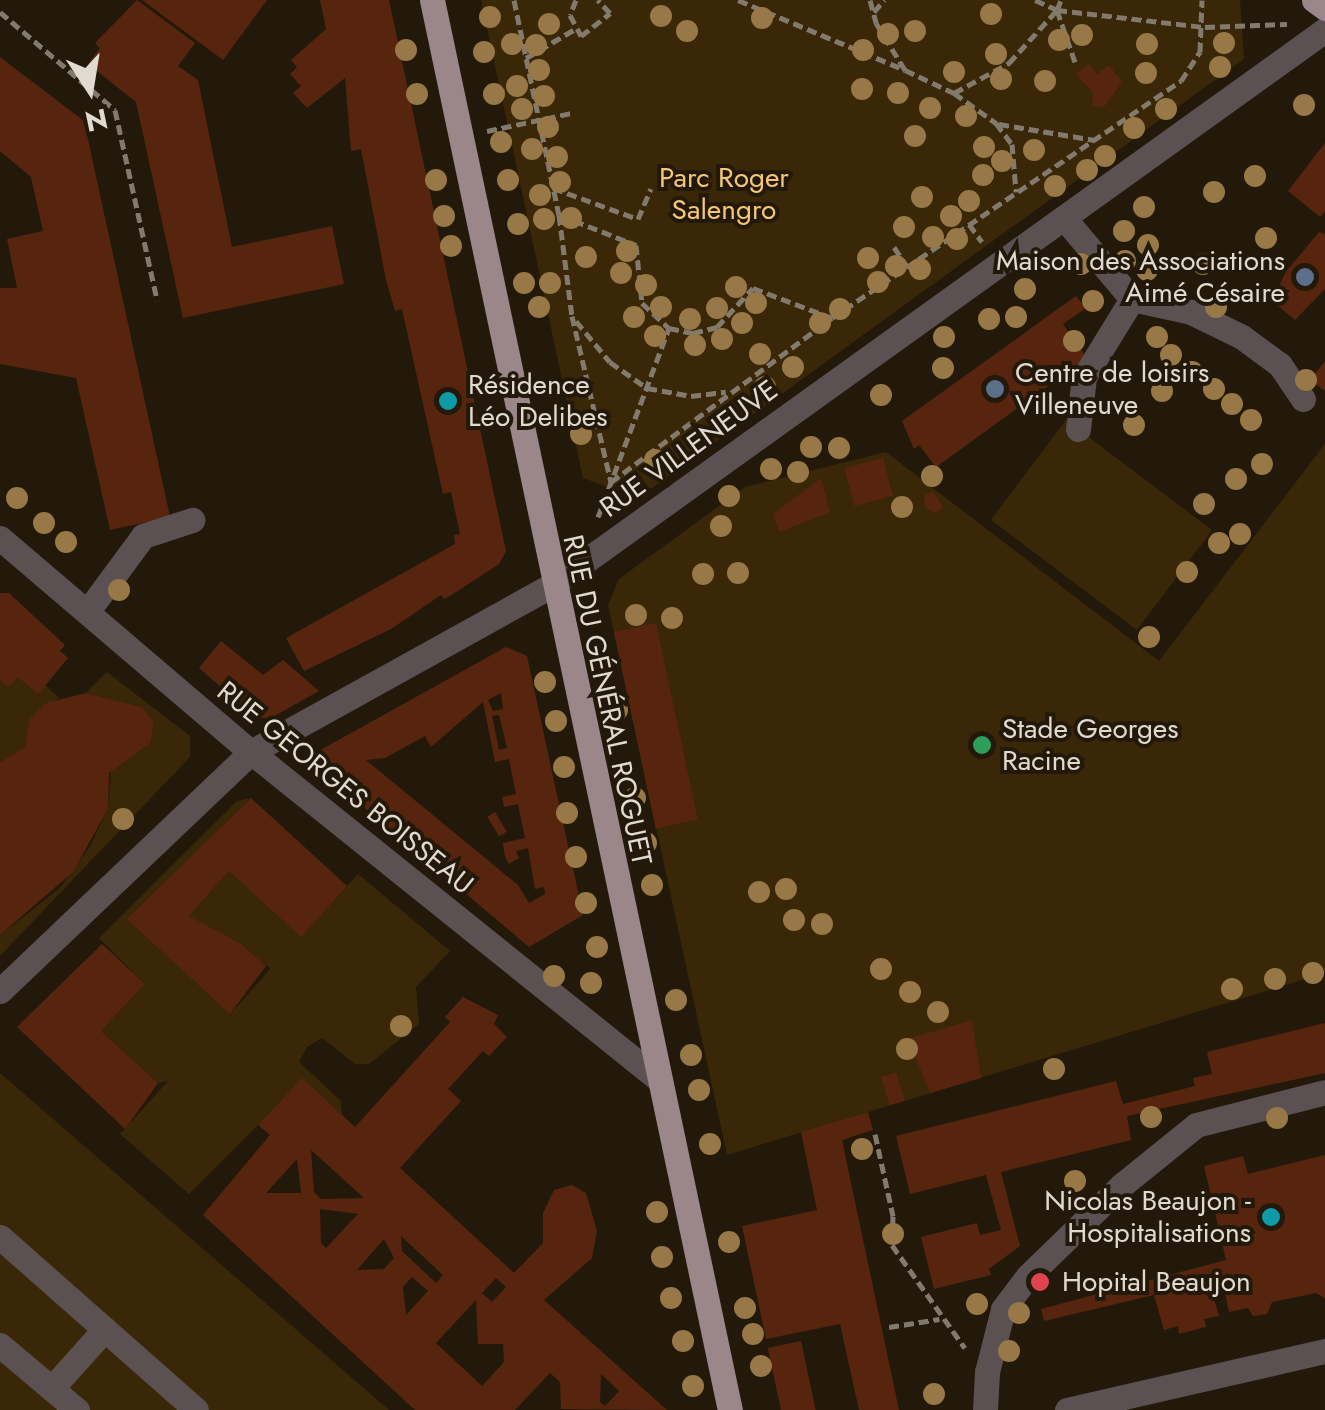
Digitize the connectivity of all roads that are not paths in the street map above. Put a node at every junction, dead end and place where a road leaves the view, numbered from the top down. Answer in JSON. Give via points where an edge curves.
{"nodes":[{"id":1,"x":432,"y":0,"type":"edge"},
{"id":2,"x":1314,"y":0,"type":"edge"},
{"id":3,"x":1325,"y":8,"type":"edge"},
{"id":4,"x":1325,"y":30,"type":"edge"},
{"id":5,"x":1064,"y":218,"type":"junction"},
{"id":6,"x":1132,"y":299,"type":"junction"},
{"id":7,"x":1303,"y":399,"type":"dead end"},
{"id":8,"x":1078,"y":429,"type":"dead end"},
{"id":9,"x":192,"y":520,"type":"dead end"},
{"id":10,"x":0,"y":538,"type":"edge"},
{"id":11,"x":552,"y":585,"type":"junction"},
{"id":12,"x":87,"y":612,"type":"junction"},
{"id":13,"x":251,"y":752,"type":"junction"},
{"id":14,"x":0,"y":991,"type":"edge"},
{"id":15,"x":657,"y":1078,"type":"junction"},
{"id":16,"x":1325,"y":1092,"type":"edge"},
{"id":17,"x":0,"y":1236,"type":"edge"},
{"id":18,"x":105,"y":1329,"type":"junction"},
{"id":19,"x":0,"y":1344,"type":"edge"},
{"id":20,"x":1325,"y":1352,"type":"edge"},
{"id":21,"x":52,"y":1388,"type":"junction"},
{"id":22,"x":77,"y":1410,"type":"edge"},
{"id":23,"x":196,"y":1410,"type":"edge"},
{"id":24,"x":730,"y":1410,"type":"edge"},
{"id":25,"x":986,"y":1410,"type":"edge"},
{"id":26,"x":1067,"y":1410,"type":"edge"}],
"edges":[{"from":1,"to":11,"type":"main road","name":"RUE DU GÉNÉRAL ROGUET"},
{"from":2,"to":3,"type":"main road"},
{"from":4,"to":5,"type":"street","name":"RUE VILLENEUVE"},
{"from":5,"to":6,"type":"street"},
{"from":5,"to":11,"type":"street","name":"RUE VILLENEUVE"},
{"from":6,"to":7,"type":"street","via":[[1191,312],[1242,337],[1280,365]]},
{"from":6,"to":8,"type":"street","via":[[1084,377]]},
{"from":9,"to":12,"type":"street","via":[[143,536]]},
{"from":10,"to":12,"type":"street","name":"RUE GEORGES BOISSEAU"},
{"from":11,"to":13,"type":"street","name":"RUE VILLENEUVE"},
{"from":11,"to":15,"type":"main road","name":"RUE DU GÉNÉRAL ROGUET"},
{"from":12,"to":13,"type":"street","name":"RUE GEORGES BOISSEAU"},
{"from":13,"to":14,"type":"street","name":"RUE VILLENEUVE"},
{"from":13,"to":15,"type":"street","name":"RUE GEORGES BOISSEAU"},
{"from":15,"to":24,"type":"main road","name":"RUE DU GÉNÉRAL ROGUET"},
{"from":16,"to":25,"type":"street","via":[[1196,1125],[1162,1148],[1028,1276],[1003,1309],[987,1372]]},
{"from":17,"to":18,"type":"street"},
{"from":18,"to":21,"type":"street"},
{"from":18,"to":23,"type":"street"},
{"from":19,"to":21,"type":"street"},
{"from":20,"to":26,"type":"street"},
{"from":21,"to":22,"type":"street"}]}
